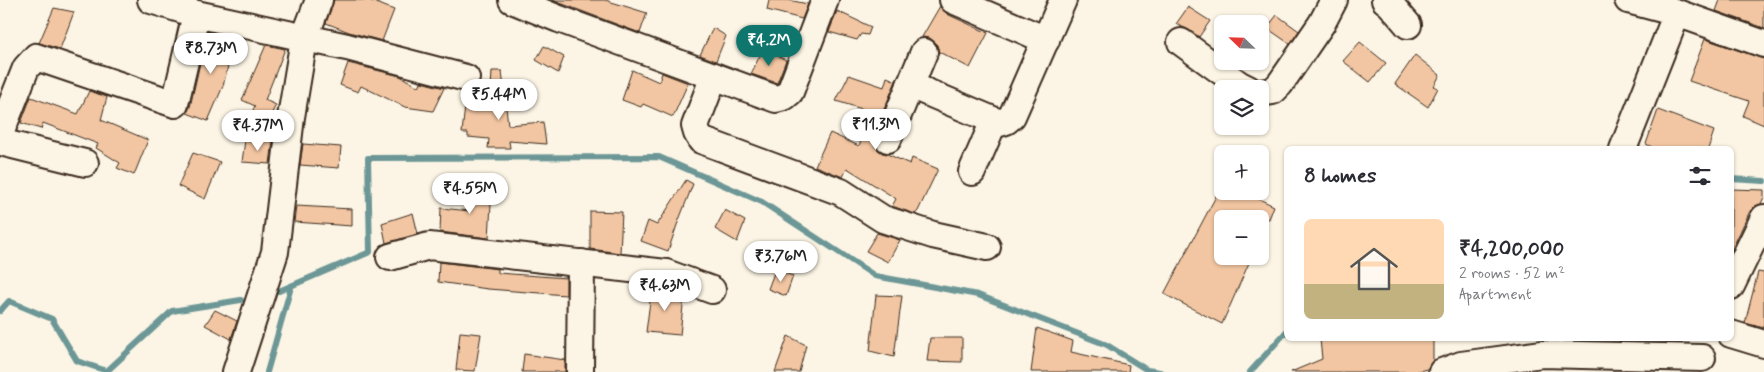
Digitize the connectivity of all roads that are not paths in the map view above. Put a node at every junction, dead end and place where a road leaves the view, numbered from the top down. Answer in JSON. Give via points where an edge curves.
{"nodes":[{"id":1,"x":151,"y":0,"type":"edge"},
{"id":2,"x":319,"y":0,"type":"edge"},
{"id":3,"x":512,"y":0,"type":"edge"},
{"id":4,"x":825,"y":0,"type":"edge"},
{"id":5,"x":953,"y":0,"type":"edge"},
{"id":6,"x":1064,"y":0,"type":"edge"},
{"id":7,"x":1334,"y":0,"type":"edge"},
{"id":8,"x":1385,"y":0,"type":"edge"},
{"id":9,"x":1628,"y":0,"type":"edge"},
{"id":10,"x":1676,"y":13,"type":"junction"},
{"id":11,"x":196,"y":14,"type":"junction"},
{"id":12,"x":1408,"y":26,"type":"dead end"},
{"id":13,"x":304,"y":39,"type":"junction"},
{"id":14,"x":1046,"y":40,"type":"junction"},
{"id":15,"x":1181,"y":42,"type":"dead end"},
{"id":16,"x":1764,"y":44,"type":"edge"},
{"id":17,"x":924,"y":52,"type":"dead end"},
{"id":18,"x":714,"y":76,"type":"junction"},
{"id":19,"x":466,"y":78,"type":"dead end"},
{"id":20,"x":1233,"y":80,"type":"edge"},
{"id":21,"x":910,"y":85,"type":"junction"},
{"id":22,"x":1269,"y":92,"type":"edge"},
{"id":23,"x":994,"y":120,"type":"junction"},
{"id":24,"x":0,"y":134,"type":"edge"},
{"id":25,"x":888,"y":140,"type":"dead end"},
{"id":26,"x":0,"y":142,"type":"edge"},
{"id":27,"x":1625,"y":146,"type":"edge"},
{"id":28,"x":85,"y":163,"type":"dead end"},
{"id":29,"x":972,"y":172,"type":"dead end"},
{"id":30,"x":1764,"y":218,"type":"edge"},
{"id":31,"x":988,"y":247,"type":"dead end"},
{"id":32,"x":390,"y":257,"type":"dead end"},
{"id":33,"x":581,"y":263,"type":"junction"},
{"id":34,"x":1734,"y":280,"type":"edge"},
{"id":35,"x":712,"y":290,"type":"dead end"},
{"id":36,"x":1734,"y":335,"type":"edge"},
{"id":37,"x":1764,"y":344,"type":"edge"},
{"id":38,"x":1702,"y":356,"type":"edge"},
{"id":39,"x":236,"y":372,"type":"edge"},
{"id":40,"x":580,"y":372,"type":"edge"},
{"id":41,"x":1442,"y":372,"type":"edge"}],
"edges":[{"from":1,"to":11,"type":"street"},
{"from":2,"to":13,"type":"street"},
{"from":3,"to":18,"type":"street"},
{"from":4,"to":18,"type":"street","via":[[790,92],[784,97],[776,99]]},
{"from":5,"to":14,"type":"street"},
{"from":6,"to":14,"type":"street"},
{"from":7,"to":22,"type":"street","via":[[1280,84]]},
{"from":8,"to":12,"type":"street"},
{"from":9,"to":10,"type":"street"},
{"from":10,"to":16,"type":"street"},
{"from":10,"to":27,"type":"street"},
{"from":11,"to":13,"type":"street"},
{"from":11,"to":24,"type":"street","via":[[175,104],[36,57],[26,68]]},
{"from":13,"to":19,"type":"street"},
{"from":13,"to":39,"type":"street","via":[[275,252]]},
{"from":14,"to":23,"type":"street","via":[[1012,116],[1000,123]]},
{"from":15,"to":20,"type":"street"},
{"from":17,"to":21,"type":"street"},
{"from":18,"to":31,"type":"street","via":[[696,126],[701,140],[841,192],[883,219],[933,235]]},
{"from":21,"to":23,"type":"street"},
{"from":21,"to":25,"type":"street"},
{"from":23,"to":29,"type":"street"},
{"from":26,"to":28,"type":"street"},
{"from":30,"to":34,"type":"street"},
{"from":32,"to":33,"type":"street","via":[[429,246]]},
{"from":33,"to":35,"type":"street","via":[[666,273]]},
{"from":33,"to":40,"type":"street"},
{"from":36,"to":37,"type":"street"},
{"from":38,"to":41,"type":"street","via":[[1542,354],[1460,365]]}]}
